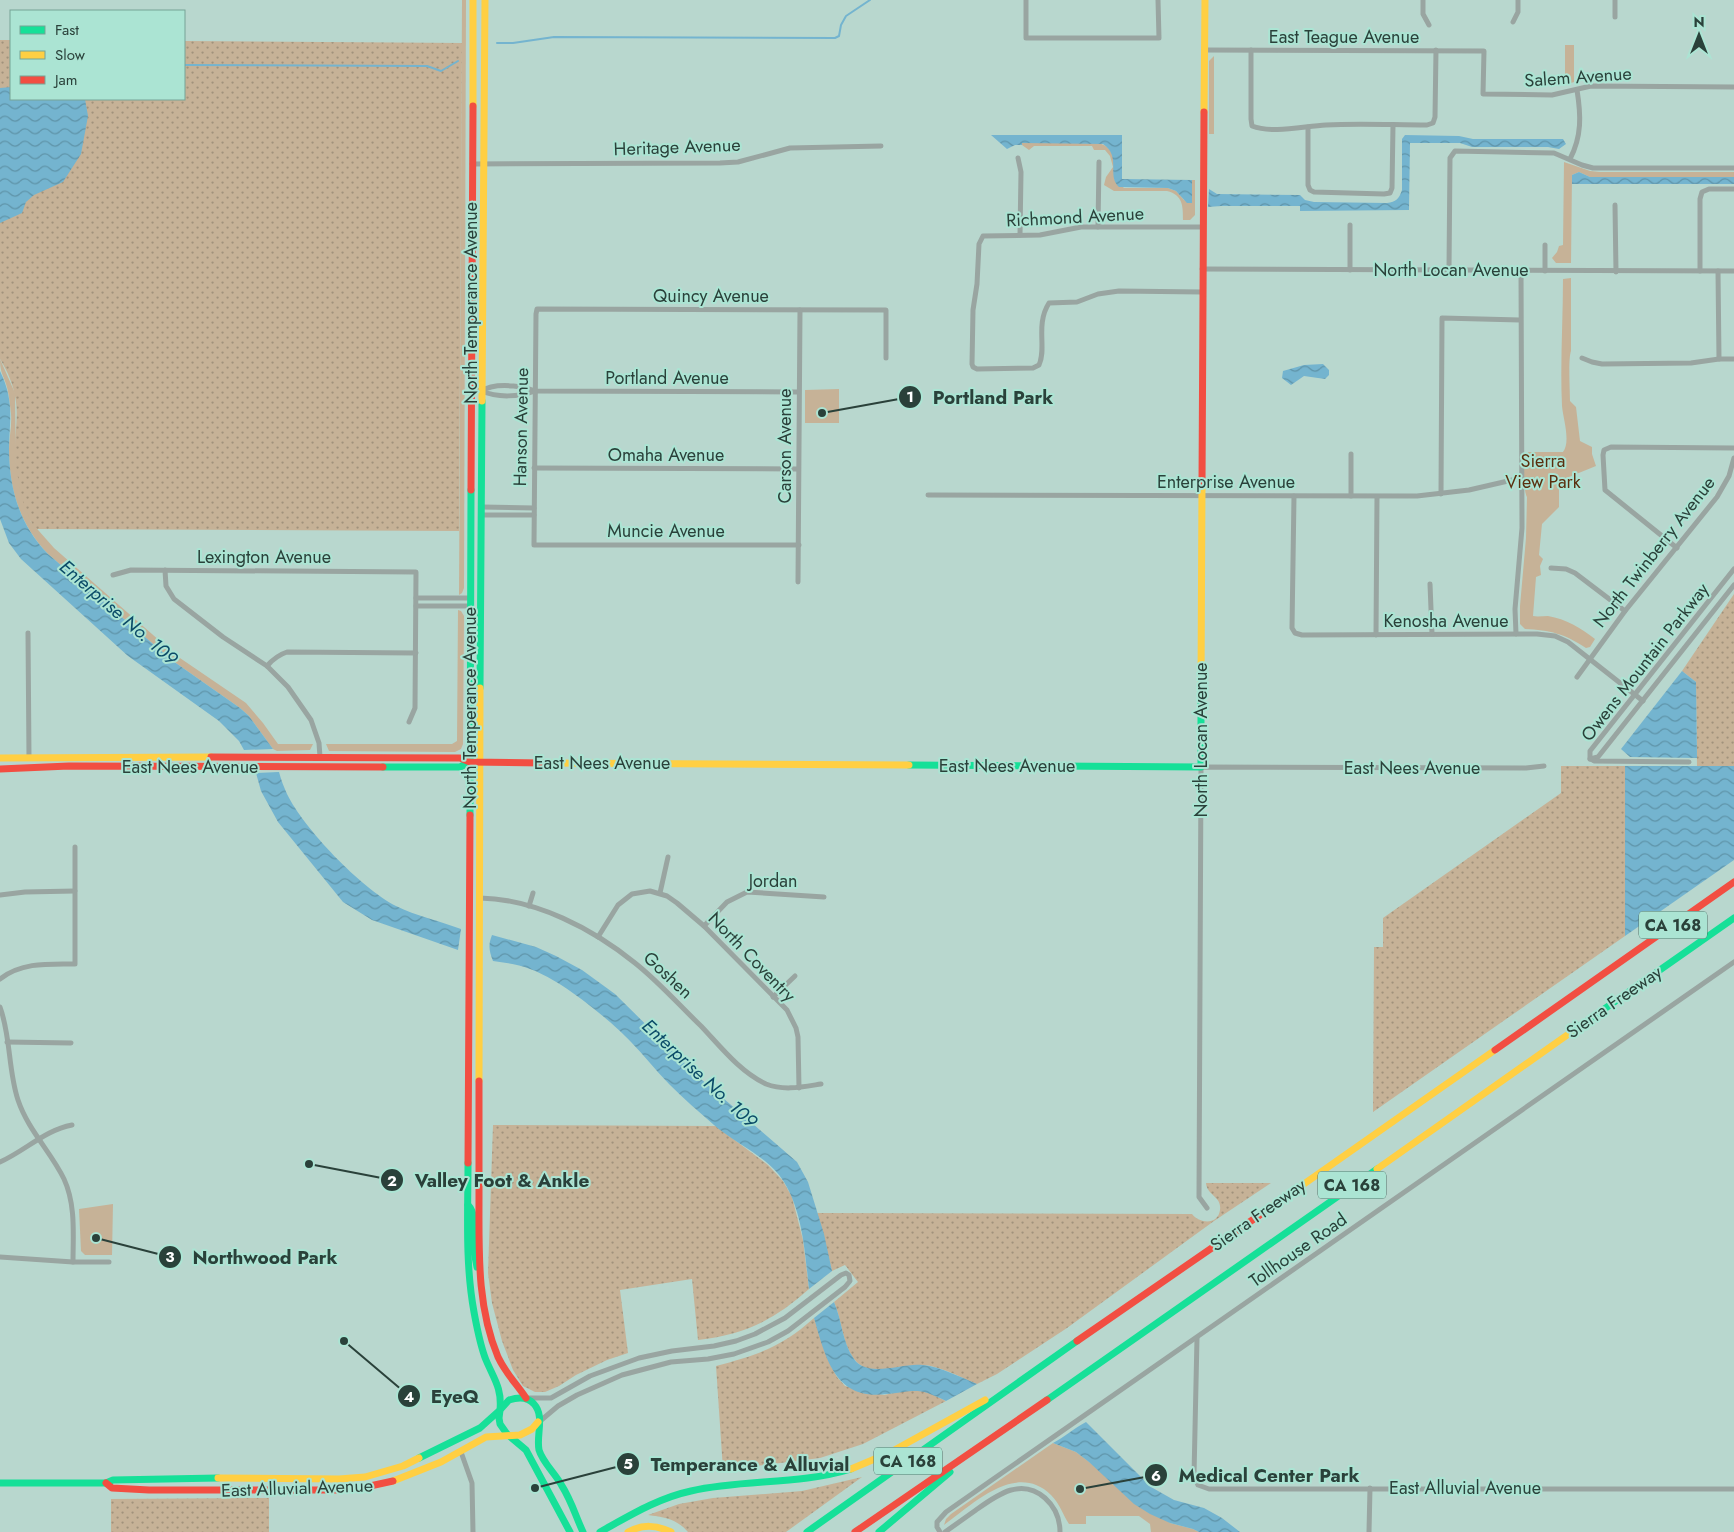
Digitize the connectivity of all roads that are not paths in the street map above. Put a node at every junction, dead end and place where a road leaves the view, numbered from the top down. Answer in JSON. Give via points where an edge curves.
{"nodes":[{"id":1,"x":473,"y":0,"type":"edge"},
{"id":2,"x":484,"y":0,"type":"edge"},
{"id":3,"x":1026,"y":0,"type":"edge"},
{"id":4,"x":1158,"y":0,"type":"edge"},
{"id":5,"x":1205,"y":0,"type":"edge"},
{"id":6,"x":1423,"y":0,"type":"edge"},
{"id":7,"x":1518,"y":0,"type":"edge"},
{"id":8,"x":1615,"y":0,"type":"edge"},
{"id":9,"x":1615,"y":17,"type":"dead end"},
{"id":10,"x":1513,"y":22,"type":"dead end"},
{"id":11,"x":1429,"y":25,"type":"dead end"},
{"id":12,"x":1204,"y":50,"type":"junction"},
{"id":13,"x":1251,"y":50,"type":"junction"},
{"id":14,"x":1436,"y":50,"type":"junction"},
{"id":15,"x":1734,"y":87,"type":"edge"},
{"id":16,"x":1577,"y":90,"type":"junction"},
{"id":17,"x":1483,"y":94,"type":"joint"},
{"id":18,"x":1393,"y":125,"type":"junction"},
{"id":19,"x":1308,"y":126,"type":"junction"},
{"id":20,"x":881,"y":146,"type":"dead end"},
{"id":21,"x":1018,"y":158,"type":"dead end"},
{"id":22,"x":1570,"y":159,"type":"junction"},
{"id":23,"x":1099,"y":162,"type":"dead end"},
{"id":24,"x":472,"y":164,"type":"junction"},
{"id":25,"x":484,"y":164,"type":"junction"},
{"id":26,"x":1734,"y":168,"type":"edge"},
{"id":27,"x":1734,"y":189,"type":"edge"},
{"id":28,"x":1615,"y":205,"type":"dead end"},
{"id":29,"x":1350,"y":224,"type":"dead end"},
{"id":30,"x":1098,"y":227,"type":"junction"},
{"id":31,"x":1202,"y":227,"type":"junction"},
{"id":32,"x":1020,"y":236,"type":"junction"},
{"id":33,"x":1545,"y":245,"type":"dead end"},
{"id":34,"x":1202,"y":269,"type":"junction"},
{"id":35,"x":1350,"y":270,"type":"junction"},
{"id":36,"x":1450,"y":270,"type":"junction"},
{"id":37,"x":1521,"y":270,"type":"junction"},
{"id":38,"x":1545,"y":270,"type":"junction"},
{"id":39,"x":1700,"y":271,"type":"junction"},
{"id":40,"x":1718,"y":271,"type":"junction"},
{"id":41,"x":1734,"y":271,"type":"edge"},
{"id":42,"x":1616,"y":272,"type":"junction"},
{"id":43,"x":1202,"y":292,"type":"junction"},
{"id":44,"x":537,"y":309,"type":"joint"},
{"id":45,"x":800,"y":310,"type":"junction"},
{"id":46,"x":1520,"y":320,"type":"junction"},
{"id":47,"x":886,"y":358,"type":"dead end"},
{"id":48,"x":1582,"y":358,"type":"dead end"},
{"id":49,"x":1719,"y":359,"type":"junction"},
{"id":50,"x":1734,"y":359,"type":"edge"},
{"id":51,"x":471,"y":391,"type":"junction"},
{"id":52,"x":482,"y":391,"type":"junction"},
{"id":53,"x":535,"y":391,"type":"junction"},
{"id":54,"x":798,"y":392,"type":"junction"},
{"id":55,"x":1734,"y":448,"type":"edge"},
{"id":56,"x":1351,"y":454,"type":"dead end"},
{"id":57,"x":1734,"y":458,"type":"edge"},
{"id":58,"x":534,"y":468,"type":"junction"},
{"id":59,"x":798,"y":469,"type":"junction"},
{"id":60,"x":1521,"y":478,"type":"junction"},
{"id":61,"x":1441,"y":494,"type":"junction"},
{"id":62,"x":928,"y":495,"type":"dead end"},
{"id":63,"x":1201,"y":496,"type":"junction"},
{"id":64,"x":1294,"y":496,"type":"junction"},
{"id":65,"x":1351,"y":496,"type":"junction"},
{"id":66,"x":1377,"y":497,"type":"junction"},
{"id":67,"x":534,"y":508,"type":"junction"},
{"id":68,"x":482,"y":511,"type":"junction"},
{"id":69,"x":534,"y":515,"type":"junction"},
{"id":70,"x":534,"y":545,"type":"joint"},
{"id":71,"x":799,"y":545,"type":"junction"},
{"id":72,"x":1677,"y":548,"type":"junction"},
{"id":73,"x":1551,"y":568,"type":"dead end"},
{"id":74,"x":165,"y":570,"type":"junction"},
{"id":75,"x":1734,"y":570,"type":"edge"},
{"id":76,"x":113,"y":575,"type":"dead end"},
{"id":77,"x":798,"y":582,"type":"dead end"},
{"id":78,"x":1430,"y":584,"type":"dead end"},
{"id":79,"x":1734,"y":585,"type":"edge"},
{"id":80,"x":416,"y":598,"type":"junction"},
{"id":81,"x":470,"y":602,"type":"junction"},
{"id":82,"x":416,"y":606,"type":"junction"},
{"id":83,"x":1625,"y":611,"type":"junction"},
{"id":84,"x":28,"y":633,"type":"dead end"},
{"id":85,"x":1376,"y":634,"type":"junction"},
{"id":86,"x":1432,"y":634,"type":"junction"},
{"id":87,"x":1516,"y":634,"type":"junction"},
{"id":88,"x":416,"y":653,"type":"junction"},
{"id":89,"x":1590,"y":658,"type":"junction"},
{"id":90,"x":268,"y":666,"type":"junction"},
{"id":91,"x":1577,"y":677,"type":"dead end"},
{"id":92,"x":1636,"y":695,"type":"junction"},
{"id":93,"x":1643,"y":701,"type":"junction"},
{"id":94,"x":409,"y":722,"type":"dead end"},
{"id":95,"x":320,"y":757,"type":"junction"},
{"id":96,"x":0,"y":758,"type":"edge"},
{"id":97,"x":29,"y":758,"type":"junction"},
{"id":98,"x":1590,"y":759,"type":"junction"},
{"id":99,"x":470,"y":762,"type":"junction"},
{"id":100,"x":481,"y":762,"type":"junction"},
{"id":101,"x":1689,"y":762,"type":"dead end"},
{"id":102,"x":0,"y":764,"type":"edge"},
{"id":103,"x":1544,"y":766,"type":"dead end"},
{"id":104,"x":1201,"y":767,"type":"junction"},
{"id":105,"x":0,"y":769,"type":"edge"},
{"id":106,"x":75,"y":847,"type":"dead end"},
{"id":107,"x":668,"y":857,"type":"dead end"},
{"id":108,"x":1734,"y":882,"type":"edge"},
{"id":109,"x":75,"y":892,"type":"junction"},
{"id":110,"x":534,"y":893,"type":"dead end"},
{"id":111,"x":660,"y":893,"type":"junction"},
{"id":112,"x":0,"y":894,"type":"edge"},
{"id":113,"x":824,"y":896,"type":"dead end"},
{"id":114,"x":480,"y":898,"type":"junction"},
{"id":115,"x":529,"y":906,"type":"junction"},
{"id":116,"x":1734,"y":918,"type":"edge"},
{"id":117,"x":704,"y":926,"type":"junction"},
{"id":118,"x":598,"y":937,"type":"junction"},
{"id":119,"x":1734,"y":962,"type":"edge"},
{"id":120,"x":795,"y":976,"type":"dead end"},
{"id":121,"x":0,"y":979,"type":"edge"},
{"id":122,"x":773,"y":997,"type":"junction"},
{"id":123,"x":0,"y":1007,"type":"edge"},
{"id":124,"x":7,"y":1042,"type":"junction"},
{"id":125,"x":71,"y":1042,"type":"dead end"},
{"id":126,"x":821,"y":1084,"type":"dead end"},
{"id":127,"x":799,"y":1088,"type":"junction"},
{"id":128,"x":72,"y":1124,"type":"dead end"},
{"id":129,"x":39,"y":1139,"type":"junction"},
{"id":130,"x":0,"y":1162,"type":"edge"},
{"id":131,"x":468,"y":1205,"type":"junction"},
{"id":132,"x":1207,"y":1208,"type":"dead end"},
{"id":133,"x":0,"y":1257,"type":"edge"},
{"id":134,"x":73,"y":1262,"type":"junction"},
{"id":135,"x":109,"y":1262,"type":"dead end"},
{"id":136,"x":480,"y":1279,"type":"junction"},
{"id":137,"x":1196,"y":1338,"type":"junction"},
{"id":138,"x":1008,"y":1389,"type":"junction"},
{"id":139,"x":526,"y":1398,"type":"junction"},
{"id":140,"x":500,"y":1410,"type":"junction"},
{"id":141,"x":538,"y":1422,"type":"junction"},
{"id":142,"x":509,"y":1435,"type":"junction"},
{"id":143,"x":461,"y":1452,"type":"junction"},
{"id":144,"x":970,"y":1453,"type":"junction"},
{"id":145,"x":0,"y":1482,"type":"edge"},
{"id":146,"x":106,"y":1483,"type":"junction"},
{"id":147,"x":1370,"y":1488,"type":"junction"},
{"id":148,"x":1734,"y":1489,"type":"edge"},
{"id":149,"x":473,"y":1532,"type":"edge"},
{"id":150,"x":570,"y":1532,"type":"edge"},
{"id":151,"x":583,"y":1532,"type":"edge"},
{"id":152,"x":600,"y":1532,"type":"edge"},
{"id":153,"x":628,"y":1532,"type":"edge"},
{"id":154,"x":671,"y":1532,"type":"edge"},
{"id":155,"x":807,"y":1532,"type":"edge"},
{"id":156,"x":855,"y":1532,"type":"edge"},
{"id":157,"x":879,"y":1532,"type":"edge"},
{"id":158,"x":940,"y":1532,"type":"edge"},
{"id":159,"x":945,"y":1532,"type":"edge"},
{"id":160,"x":1060,"y":1532,"type":"edge"},
{"id":161,"x":1369,"y":1532,"type":"edge"}],
"edges":[{"from":1,"to":24,"type":"main road","name":"North Temperance Avenue"},
{"from":2,"to":25,"type":"main road","name":"North Temperance Avenue"},
{"from":3,"to":4,"type":"street","via":[[1026,38],[1158,38]]},
{"from":5,"to":12,"type":"main road","name":"North Locan Avenue"},
{"from":6,"to":11,"type":"street","via":[[1423,14]]},
{"from":7,"to":10,"type":"street","via":[[1518,12]]},
{"from":8,"to":9,"type":"street"},
{"from":12,"to":13,"type":"street","name":"East Teague Avenue"},
{"from":12,"to":31,"type":"main road","name":"North Locan Avenue"},
{"from":13,"to":14,"type":"street","name":"East Teague Avenue"},
{"from":13,"to":19,"type":"street","via":[[1252,126],[1259,129]]},
{"from":14,"to":17,"type":"street","name":"East Teague Avenue","via":[[1484,51]]},
{"from":14,"to":18,"type":"street","via":[[1433,122],[1427,125]]},
{"from":15,"to":16,"type":"street","name":"Salem Avenue","via":[[1591,86]]},
{"from":16,"to":17,"type":"street","name":"Salem Avenue","via":[[1552,95]]},
{"from":16,"to":22,"type":"street","via":[[1579,133]]},
{"from":18,"to":19,"type":"street"},
{"from":18,"to":19,"type":"street","via":[[1392,188],[1390,193],[1384,194],[1310,190]]},
{"from":20,"to":25,"type":"street","name":"Heritage Avenue","via":[[790,148],[720,164]]},
{"from":21,"to":32,"type":"street","via":[[1021,172]]},
{"from":22,"to":26,"type":"street","via":[[1593,168]]},
{"from":22,"to":36,"type":"street","via":[[1546,152],[1455,151],[1450,158]]},
{"from":23,"to":30,"type":"street"},
{"from":24,"to":25,"type":"street","name":"Heritage Avenue"},
{"from":24,"to":51,"type":"main road","name":"North Temperance Avenue"},
{"from":25,"to":52,"type":"main road","name":"North Temperance Avenue"},
{"from":27,"to":39,"type":"street","via":[[1702,192]]},
{"from":28,"to":42,"type":"street"},
{"from":29,"to":35,"type":"street"},
{"from":30,"to":31,"type":"street","name":"Richmond Avenue"},
{"from":30,"to":32,"type":"street","name":"Richmond Avenue"},
{"from":31,"to":34,"type":"main road","name":"North Locan Avenue"},
{"from":32,"to":43,"type":"street","name":"Richmond Avenue","via":[[988,235],[981,239],[973,310],[973,367],[977,369],[1039,366],[1042,324],[1048,303],[1077,302],[1113,292]]},
{"from":33,"to":38,"type":"street"},
{"from":34,"to":35,"type":"street","name":"North Locan Avenue"},
{"from":34,"to":43,"type":"main road","name":"North Locan Avenue"},
{"from":35,"to":36,"type":"street","name":"North Locan Avenue"},
{"from":36,"to":37,"type":"street","name":"North Locan Avenue"},
{"from":37,"to":38,"type":"street","name":"North Locan Avenue"},
{"from":37,"to":46,"type":"street"},
{"from":38,"to":42,"type":"street","name":"North Locan Avenue"},
{"from":39,"to":40,"type":"street","name":"North Locan Avenue"},
{"from":39,"to":42,"type":"street","name":"North Locan Avenue"},
{"from":40,"to":41,"type":"street","name":"North Locan Avenue"},
{"from":40,"to":49,"type":"street"},
{"from":43,"to":63,"type":"main road","name":"North Locan Avenue"},
{"from":44,"to":45,"type":"street","name":"Quincy Avenue"},
{"from":44,"to":53,"type":"street","name":"Hanson Avenue"},
{"from":45,"to":47,"type":"street","name":"Quincy Avenue","via":[[886,310]]},
{"from":45,"to":54,"type":"street","name":"Carson Avenue"},
{"from":46,"to":60,"type":"street"},
{"from":46,"to":61,"type":"street","via":[[1442,318]]},
{"from":48,"to":49,"type":"street","via":[[1602,364],[1690,363]]},
{"from":49,"to":50,"type":"street"},
{"from":51,"to":52,"type":"street","name":"Portland Avenue"},
{"from":51,"to":81,"type":"main road","name":"North Temperance Avenue"},
{"from":52,"to":53,"type":"street","name":"Portland Avenue","via":[[492,387],[525,387]]},
{"from":52,"to":68,"type":"main road","name":"North Temperance Avenue"},
{"from":53,"to":54,"type":"street","name":"Portland Avenue"},
{"from":53,"to":58,"type":"street","name":"Hanson Avenue"},
{"from":54,"to":59,"type":"street","name":"Carson Avenue"},
{"from":55,"to":72,"type":"street","via":[[1604,450],[1605,490]]},
{"from":56,"to":65,"type":"street"},
{"from":57,"to":72,"type":"street","name":"North Twinberry Avenue","via":[[1724,486]]},
{"from":58,"to":59,"type":"street","name":"Omaha Avenue"},
{"from":58,"to":67,"type":"street","name":"Hanson Avenue"},
{"from":59,"to":71,"type":"street","name":"Carson Avenue"},
{"from":60,"to":61,"type":"street","name":"Enterprise Avenue"},
{"from":60,"to":87,"type":"street","via":[[1522,528]]},
{"from":61,"to":66,"type":"street","name":"Enterprise Avenue"},
{"from":62,"to":63,"type":"street","name":"Enterprise Avenue"},
{"from":63,"to":64,"type":"street","name":"Enterprise Avenue"},
{"from":63,"to":104,"type":"main road","name":"North Locan Avenue"},
{"from":64,"to":65,"type":"street","name":"Enterprise Avenue"},
{"from":64,"to":85,"type":"street","name":"Kenosha Avenue","via":[[1292,628],[1302,635]]},
{"from":65,"to":66,"type":"street","name":"Enterprise Avenue"},
{"from":66,"to":85,"type":"street"},
{"from":67,"to":68,"type":"street"},
{"from":67,"to":69,"type":"street","name":"Hanson Avenue"},
{"from":68,"to":69,"type":"street"},
{"from":68,"to":100,"type":"main road","name":"North Temperance Avenue"},
{"from":69,"to":70,"type":"street","name":"Hanson Avenue"},
{"from":70,"to":71,"type":"street","name":"Muncie Avenue"},
{"from":71,"to":77,"type":"street","name":"Carson Avenue"},
{"from":72,"to":83,"type":"street","name":"North Twinberry Avenue"},
{"from":73,"to":83,"type":"street","via":[[1575,573]]},
{"from":74,"to":76,"type":"street","name":"Lexington Avenue","via":[[131,570]]},
{"from":74,"to":80,"type":"street","name":"Lexington Avenue","via":[[416,572]]},
{"from":74,"to":90,"type":"street","via":[[166,586],[174,599]]},
{"from":75,"to":92,"type":"street","name":"Owens Mountain Parkway"},
{"from":78,"to":86,"type":"street"},
{"from":79,"to":93,"type":"street","name":"Owens Mountain Parkway"},
{"from":80,"to":81,"type":"street"},
{"from":80,"to":82,"type":"street"},
{"from":81,"to":82,"type":"street"},
{"from":81,"to":99,"type":"main road","name":"North Temperance Avenue"},
{"from":82,"to":88,"type":"street"},
{"from":83,"to":89,"type":"street","name":"North Twinberry Avenue"},
{"from":84,"to":97,"type":"street"},
{"from":85,"to":86,"type":"street","name":"Kenosha Avenue"},
{"from":86,"to":87,"type":"street","name":"Kenosha Avenue"},
{"from":87,"to":89,"type":"street","name":"Kenosha Avenue","via":[[1555,636]]},
{"from":88,"to":90,"type":"street","via":[[287,652],[273,659]]},
{"from":88,"to":94,"type":"street","via":[[415,708]]},
{"from":89,"to":91,"type":"street"},
{"from":89,"to":92,"type":"street","name":"Kenosha Avenue"},
{"from":90,"to":95,"type":"street","via":[[288,687],[311,720]]},
{"from":92,"to":93,"type":"street","name":"Kenosha Avenue"},
{"from":92,"to":98,"type":"street","name":"Owens Mountain Parkway","via":[[1590,751]]},
{"from":93,"to":98,"type":"street","name":"Owens Mountain Parkway","via":[[1598,757]]},
{"from":95,"to":97,"type":"main road","name":"East Nees Avenue"},
{"from":95,"to":99,"type":"main road","name":"East Nees Avenue","via":[[460,758]]},
{"from":96,"to":97,"type":"main road","name":"East Nees Avenue"},
{"from":97,"to":102,"type":"main road","via":[[23,763]]},
{"from":98,"to":101,"type":"street"},
{"from":99,"to":100,"type":"main road","name":"East Nees Avenue"},
{"from":99,"to":105,"type":"main road","name":"East Nees Avenue","via":[[460,768],[70,766]]},
{"from":99,"to":131,"type":"main road","name":"North Temperance Avenue"},
{"from":100,"to":104,"type":"main road","name":"East Nees Avenue"},
{"from":100,"to":114,"type":"main road","name":"North Temperance Avenue"},
{"from":103,"to":104,"type":"street","name":"East Nees Avenue"},
{"from":104,"to":132,"type":"street","name":"North Locan Avenue","via":[[1199,1197]]},
{"from":106,"to":109,"type":"street"},
{"from":107,"to":111,"type":"street"},
{"from":108,"to":138,"type":"main road","name":"Sierra Freeway","number":"CA 168"},
{"from":109,"to":112,"type":"street"},
{"from":109,"to":121,"type":"street","via":[[75,964],[30,965],[13,970]]},
{"from":110,"to":115,"type":"street"},
{"from":111,"to":117,"type":"street","name":"North Coventry","via":[[677,902]]},
{"from":111,"to":118,"type":"street","via":[[640,892],[623,899]]},
{"from":113,"to":117,"type":"street","name":"Jordan","via":[[747,892],[727,902]]},
{"from":114,"to":115,"type":"street","name":"Goshen"},
{"from":114,"to":136,"type":"main road","name":"North Temperance Avenue"},
{"from":115,"to":118,"type":"street","name":"Goshen","via":[[562,918]]},
{"from":116,"to":144,"type":"main road","name":"Sierra Freeway","number":"CA 168"},
{"from":117,"to":122,"type":"street","name":"North Coventry"},
{"from":118,"to":127,"type":"street","name":"Goshen","via":[[657,982],[745,1071],[764,1083]]},
{"from":119,"to":137,"type":"street","name":"Tollhouse Road"},
{"from":120,"to":122,"type":"street"},
{"from":122,"to":127,"type":"street","name":"North Coventry","via":[[786,1010],[796,1028]]},
{"from":123,"to":124,"type":"street"},
{"from":124,"to":125,"type":"street"},
{"from":124,"to":129,"type":"street","via":[[18,1101]]},
{"from":126,"to":127,"type":"street","name":"Goshen"},
{"from":128,"to":129,"type":"street","via":[[58,1127]]},
{"from":129,"to":130,"type":"street"},
{"from":129,"to":134,"type":"street","via":[[68,1191],[73,1226]]},
{"from":131,"to":136,"type":"main road","via":[[473,1212],[474,1258]]},
{"from":131,"to":140,"type":"main road","name":"North Temperance Avenue","via":[[470,1292],[483,1353],[500,1385]]},
{"from":133,"to":134,"type":"street"},
{"from":134,"to":135,"type":"street"},
{"from":136,"to":139,"type":"main road","name":"North Temperance Avenue","via":[[484,1309],[497,1353],[509,1378]]},
{"from":137,"to":147,"type":"street","name":"East Alluvial Avenue","via":[[1194,1475],[1198,1485],[1209,1489]]},
{"from":137,"to":158,"type":"street","name":"Tollhouse Road","via":[[946,1512],[937,1522]]},
{"from":138,"to":152,"type":"main road","via":[[900,1448],[853,1468],[828,1475],[690,1491],[642,1508]]},
{"from":138,"to":155,"type":"main road","name":"Sierra Freeway","number":"CA 168"},
{"from":139,"to":140,"type":"main road","via":[[511,1400]]},
{"from":139,"to":141,"type":"main road","via":[[537,1408]]},
{"from":139,"to":141,"type":"street","via":[[551,1398],[596,1374],[639,1358],[736,1341],[786,1318],[843,1274],[850,1277],[845,1287],[788,1331],[768,1342],[734,1354],[671,1362],[622,1375],[577,1395]]},
{"from":140,"to":142,"type":"main road","via":[[500,1423]]},
{"from":140,"to":146,"type":"main road","name":"East Alluvial Avenue","via":[[480,1428],[460,1439],[397,1469],[365,1477],[148,1479]]},
{"from":141,"to":142,"type":"main road","via":[[526,1434]]},
{"from":141,"to":151,"type":"main road","via":[[541,1454],[560,1481]]},
{"from":142,"to":143,"type":"main road","name":"East Alluvial Avenue","via":[[486,1437]]},
{"from":142,"to":150,"type":"main road","via":[[526,1450]]},
{"from":143,"to":146,"type":"main road","name":"East Alluvial Avenue","via":[[396,1481],[358,1489],[149,1490],[112,1488]]},
{"from":143,"to":149,"type":"street","via":[[472,1483]]},
{"from":144,"to":156,"type":"main road","name":"Sierra Freeway","number":"CA 168"},
{"from":144,"to":157,"type":"main road"},
{"from":145,"to":146,"type":"main road","name":"East Alluvial Avenue"},
{"from":147,"to":148,"type":"street","name":"East Alluvial Avenue"},
{"from":147,"to":161,"type":"street"},
{"from":153,"to":154,"type":"main road","via":[[649,1525]]},
{"from":159,"to":160,"type":"street","via":[[999,1494],[1017,1489],[1030,1490],[1046,1499],[1055,1510]]}]}
